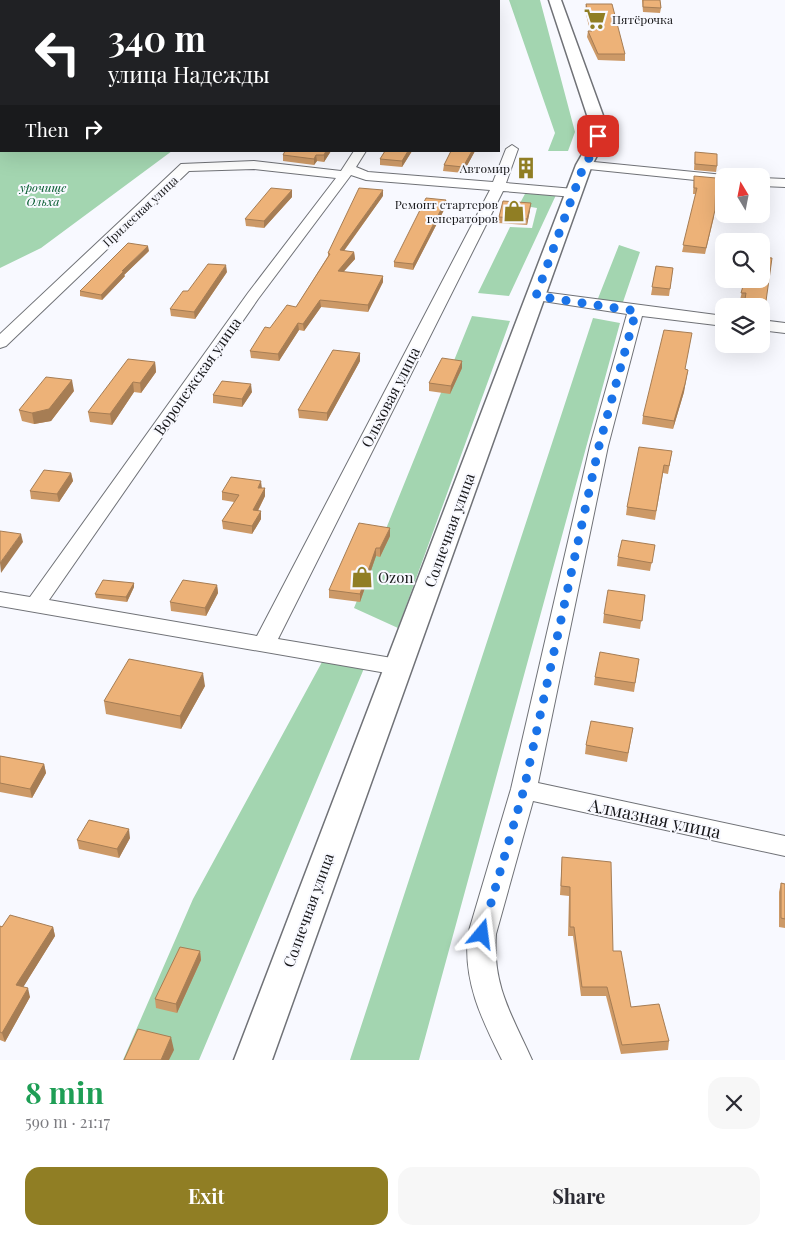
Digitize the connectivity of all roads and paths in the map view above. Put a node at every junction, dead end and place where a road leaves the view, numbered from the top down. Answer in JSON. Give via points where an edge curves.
{"nodes":[{"id":1,"x":555,"y":0,"type":"edge"},
{"id":2,"x":512,"y":149,"type":"dead end"},
{"id":3,"x":359,"y":152,"type":"edge"},
{"id":4,"x":584,"y":165,"type":"junction"},
{"id":5,"x":347,"y":172,"type":"junction"},
{"id":6,"x":715,"y":178,"type":"edge"},
{"id":7,"x":770,"y":182,"type":"edge"},
{"id":8,"x":785,"y":183,"type":"edge"},
{"id":9,"x":498,"y":187,"type":"junction"},
{"id":10,"x":574,"y":193,"type":"junction"},
{"id":11,"x":536,"y":296,"type":"junction"},
{"id":12,"x":636,"y":311,"type":"junction"},
{"id":13,"x":715,"y":320,"type":"edge"},
{"id":14,"x":770,"y":326,"type":"edge"},
{"id":15,"x":785,"y":328,"type":"edge"},
{"id":16,"x":0,"y":343,"type":"edge"},
{"id":17,"x":0,"y":599,"type":"edge"},
{"id":18,"x":36,"y":604,"type":"junction"},
{"id":19,"x":264,"y":644,"type":"junction"},
{"id":20,"x":398,"y":668,"type":"junction"},
{"id":21,"x":524,"y":789,"type":"junction"},
{"id":22,"x":785,"y":846,"type":"edge"},
{"id":23,"x":253,"y":1060,"type":"edge"},
{"id":24,"x":517,"y":1060,"type":"edge"}],
"edges":[{"from":1,"to":4,"type":"street","name":"Солнечная улица","via":[[597,121],[594,151]]},
{"from":2,"to":9,"type":"street","name":"Ольховая улица"},
{"from":3,"to":5,"type":"street","name":"Воронежская улица"},
{"from":4,"to":6,"type":"street"},
{"from":4,"to":10,"type":"street","name":"Солнечная улица"},
{"from":5,"to":9,"type":"street","name":"Прилесная улица"},
{"from":5,"to":16,"type":"street","name":"Прилесная улица","via":[[254,165],[186,167]]},
{"from":5,"to":18,"type":"street","name":"Воронежская улица","via":[[253,296]]},
{"from":7,"to":8,"type":"street"},
{"from":9,"to":10,"type":"street","name":"Прилесная улица"},
{"from":9,"to":19,"type":"street","name":"Ольховая улица"},
{"from":10,"to":11,"type":"street","name":"Солнечная улица"},
{"from":11,"to":12,"type":"street"},
{"from":11,"to":20,"type":"street","name":"Солнечная улица"},
{"from":12,"to":13,"type":"street"},
{"from":12,"to":21,"type":"street","via":[[599,446]]},
{"from":14,"to":15,"type":"street"},
{"from":17,"to":18,"type":"street"},
{"from":18,"to":19,"type":"street"},
{"from":19,"to":20,"type":"street"},
{"from":20,"to":23,"type":"street","name":"Солнечная улица"},
{"from":21,"to":22,"type":"street","name":"Алмазная улица"},
{"from":21,"to":24,"type":"street","via":[[478,956],[486,995]]}]}
